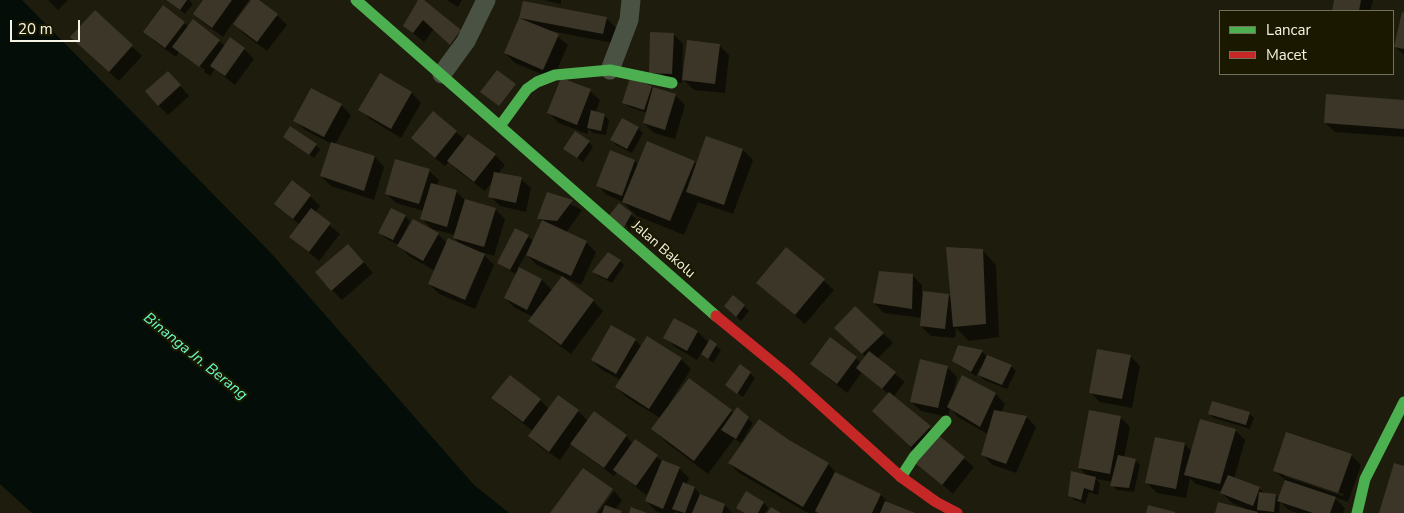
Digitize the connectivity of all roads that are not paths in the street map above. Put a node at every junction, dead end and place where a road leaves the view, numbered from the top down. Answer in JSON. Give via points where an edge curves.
{"nodes":[{"id":1,"x":356,"y":0,"type":"edge"},
{"id":2,"x":486,"y":0,"type":"edge"},
{"id":3,"x":631,"y":0,"type":"edge"},
{"id":4,"x":610,"y":70,"type":"junction"},
{"id":5,"x":442,"y":74,"type":"junction"},
{"id":6,"x":672,"y":83,"type":"dead end"},
{"id":7,"x":500,"y":126,"type":"junction"},
{"id":8,"x":1404,"y":402,"type":"edge"},
{"id":9,"x":946,"y":420,"type":"dead end"},
{"id":10,"x":904,"y":473,"type":"junction"},
{"id":11,"x":957,"y":513,"type":"edge"},
{"id":12,"x":1357,"y":513,"type":"edge"}],
"edges":[{"from":1,"to":5,"type":"main road","name":"Jalan Bakolu"},
{"from":2,"to":5,"type":"street","via":[[466,41]]},
{"from":3,"to":4,"type":"street","via":[[628,20]]},
{"from":4,"to":6,"type":"main road"},
{"from":4,"to":7,"type":"main road","via":[[555,74],[542,79],[527,88]]},
{"from":5,"to":7,"type":"main road","name":"Jalan Bakolu"},
{"from":7,"to":10,"type":"main road","name":"Jalan Bakolu","via":[[702,305]]},
{"from":8,"to":12,"type":"main road","via":[[1365,478]]},
{"from":9,"to":10,"type":"main road"},
{"from":10,"to":11,"type":"main road","name":"Jalan Bakolu","via":[[936,502]]}]}
